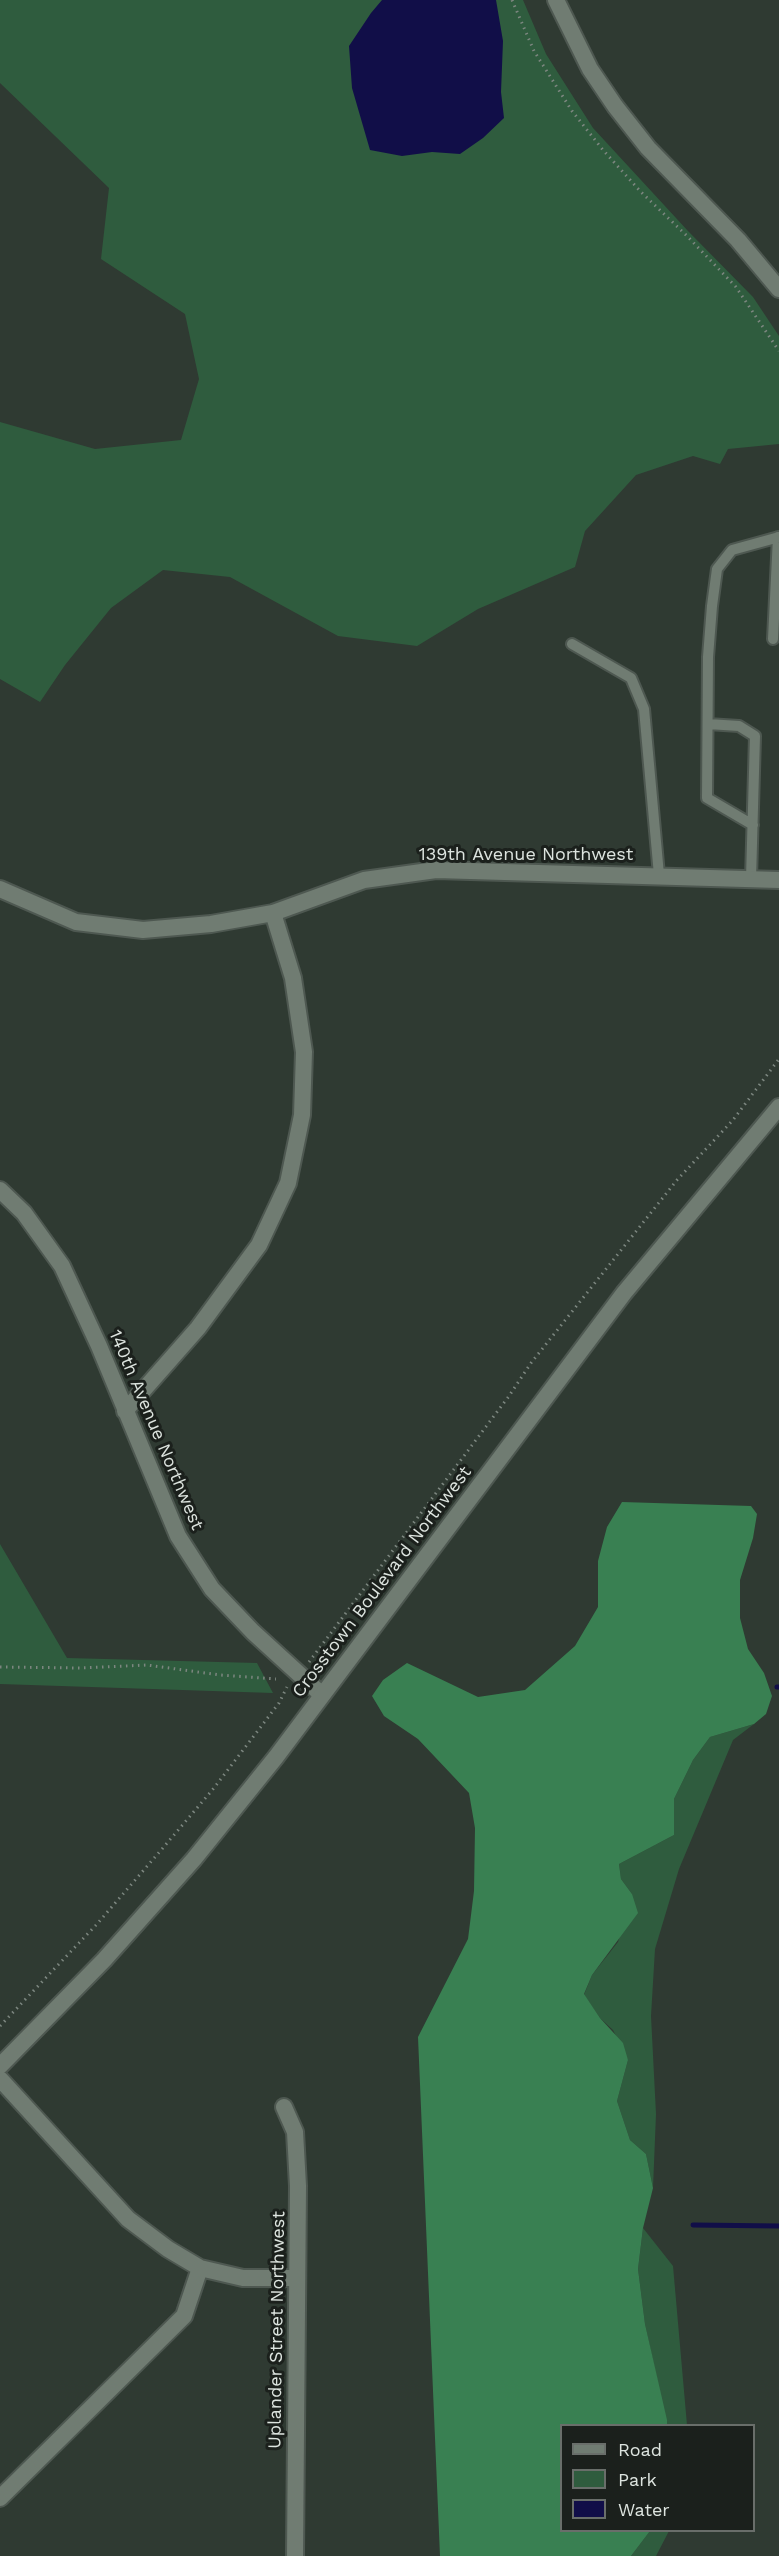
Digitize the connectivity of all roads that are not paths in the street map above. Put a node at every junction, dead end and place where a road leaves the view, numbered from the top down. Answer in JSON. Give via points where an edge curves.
{"nodes":[{"id":1,"x":556,"y":0,"type":"edge"},
{"id":2,"x":779,"y":289,"type":"edge"},
{"id":3,"x":779,"y":537,"type":"edge"},
{"id":4,"x":773,"y":639,"type":"dead end"},
{"id":5,"x":572,"y":644,"type":"dead end"},
{"id":6,"x":708,"y":724,"type":"junction"},
{"id":7,"x":753,"y":825,"type":"junction"},
{"id":8,"x":659,"y":875,"type":"junction"},
{"id":9,"x":752,"y":879,"type":"junction"},
{"id":10,"x":779,"y":879,"type":"edge"},
{"id":11,"x":0,"y":889,"type":"edge"},
{"id":12,"x":273,"y":914,"type":"junction"},
{"id":13,"x":779,"y":1107,"type":"edge"},
{"id":14,"x":0,"y":1190,"type":"edge"},
{"id":15,"x":125,"y":1411,"type":"junction"},
{"id":16,"x":322,"y":1695,"type":"junction"},
{"id":17,"x":0,"y":2066,"type":"edge"},
{"id":18,"x":0,"y":2079,"type":"edge"},
{"id":19,"x":284,"y":2107,"type":"dead end"},
{"id":20,"x":200,"y":2268,"type":"junction"},
{"id":21,"x":296,"y":2278,"type":"junction"},
{"id":22,"x":0,"y":2498,"type":"edge"},
{"id":23,"x":295,"y":2556,"type":"edge"}],
"edges":[{"from":1,"to":2,"type":"street","via":[[590,69],[615,106],[648,148],[738,240]]},
{"from":3,"to":4,"type":"lane"},
{"from":3,"to":6,"type":"lane","via":[[732,550],[717,569],[708,657]]},
{"from":5,"to":8,"type":"lane","via":[[631,678],[644,710]]},
{"from":6,"to":7,"type":"lane","via":[[707,798]]},
{"from":6,"to":7,"type":"lane","via":[[739,726],[755,736]]},
{"from":7,"to":9,"type":"lane"},
{"from":8,"to":9,"type":"street","name":"139th Avenue Northwest"},
{"from":8,"to":12,"type":"street","name":"139th Avenue Northwest","via":[[436,870],[364,880]]},
{"from":9,"to":10,"type":"street","name":"139th Avenue Northwest"},
{"from":11,"to":12,"type":"street","name":"139th Avenue Northwest","via":[[76,922],[143,930]]},
{"from":12,"to":15,"type":"street","via":[[293,978],[304,1052],[302,1115],[288,1183],[259,1245],[198,1328]]},
{"from":13,"to":16,"type":"street","name":"Crosstown Boulevard Northwest","via":[[604,1318]]},
{"from":14,"to":15,"type":"street","name":"140th Avenue Northwest","via":[[24,1213],[62,1266]]},
{"from":15,"to":16,"type":"street","name":"140th Avenue Northwest","via":[[178,1536],[212,1589]]},
{"from":16,"to":17,"type":"street","name":"Crosstown Boulevard Northwest","via":[[180,1875]]},
{"from":18,"to":20,"type":"street","via":[[128,2219]]},
{"from":19,"to":21,"type":"street","name":"Uplander Street Northwest","via":[[295,2132]]},
{"from":20,"to":21,"type":"street","via":[[243,2278]]},
{"from":20,"to":22,"type":"street","via":[[184,2316]]},
{"from":21,"to":23,"type":"street","name":"Uplander Street Northwest"}]}
